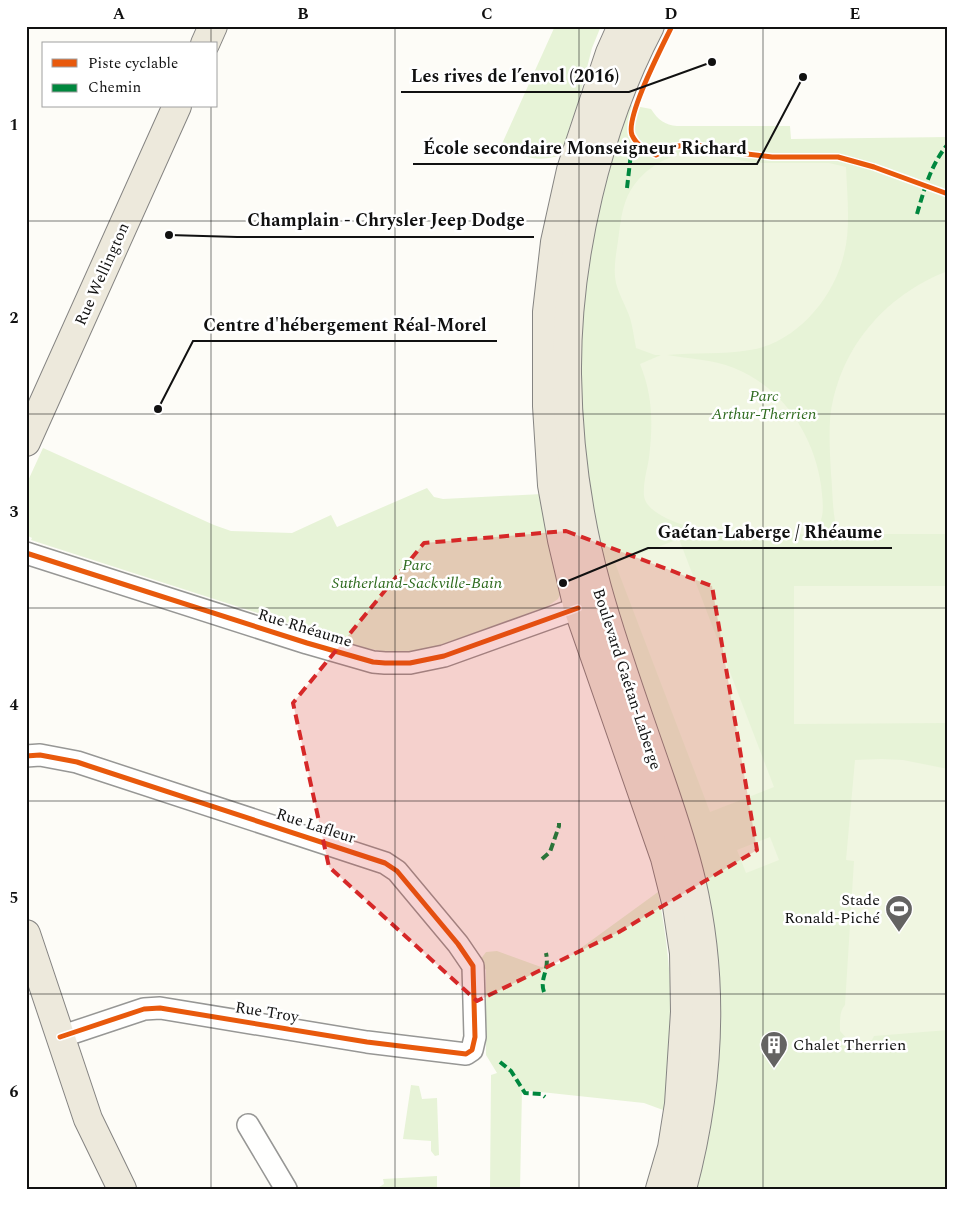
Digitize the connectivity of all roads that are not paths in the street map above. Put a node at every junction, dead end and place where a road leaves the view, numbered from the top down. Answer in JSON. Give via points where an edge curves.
{"nodes":[{"id":1,"x":213,"y":26,"type":"edge"},
{"id":2,"x":622,"y":26,"type":"edge"},
{"id":3,"x":650,"y":26,"type":"edge"},
{"id":4,"x":206,"y":42,"type":"edge"},
{"id":5,"x":176,"y":108,"type":"edge"},
{"id":6,"x":588,"y":155,"type":"junction"},
{"id":7,"x":26,"y":442,"type":"edge"},
{"id":8,"x":26,"y":553,"type":"edge"},
{"id":9,"x":578,"y":608,"type":"junction"},
{"id":10,"x":26,"y":756,"type":"edge"},
{"id":11,"x":26,"y":934,"type":"edge"},
{"id":12,"x":60,"y":1037,"type":"junction"},
{"id":13,"x":472,"y":1050,"type":"joint"},
{"id":14,"x":248,"y":1125,"type":"dead end"},
{"id":15,"x":122,"y":1189,"type":"edge"},
{"id":16,"x":286,"y":1189,"type":"edge"},
{"id":17,"x":660,"y":1189,"type":"edge"},
{"id":18,"x":682,"y":1189,"type":"edge"}],
"edges":[{"from":1,"to":4,"type":"main road"},
{"from":2,"to":6,"type":"main road","name":"Boulevard Gaétan-Laberge","via":[[610,52]]},
{"from":3,"to":6,"type":"main road","name":"Boulevard Gaétan-Laberge"},
{"from":5,"to":7,"type":"main road","name":"Rue Wellington"},
{"from":6,"to":9,"type":"main road","name":"Boulevard Gaétan-Laberge","via":[[571,170],[555,242],[547,312],[547,406],[552,484]]},
{"from":6,"to":18,"type":"main road","name":"Boulevard Gaétan-Laberge","via":[[588,199],[577,256],[567,343],[569,427],[576,486],[597,587],[676,825],[691,880],[703,946],[707,1010],[704,1079],[693,1150]]},
{"from":8,"to":9,"type":"street","name":"Rue Rhéaume","via":[[373,662],[410,663],[444,656]]},
{"from":9,"to":17,"type":"main road","name":"Boulevard Gaétan-Laberge","via":[[665,858],[684,953],[685,1010],[679,1104],[672,1148]]},
{"from":10,"to":13,"type":"street","name":"Rue Lafleur","via":[[40,755],[77,762],[385,863],[397,871],[470,960],[474,972]]},
{"from":11,"to":12,"type":"main road"},
{"from":12,"to":13,"type":"street","name":"Rue Troy","via":[[144,1009],[160,1008],[367,1042],[460,1054]]},
{"from":12,"to":15,"type":"main road","via":[[88,1119]]},
{"from":14,"to":16,"type":"street"}]}
